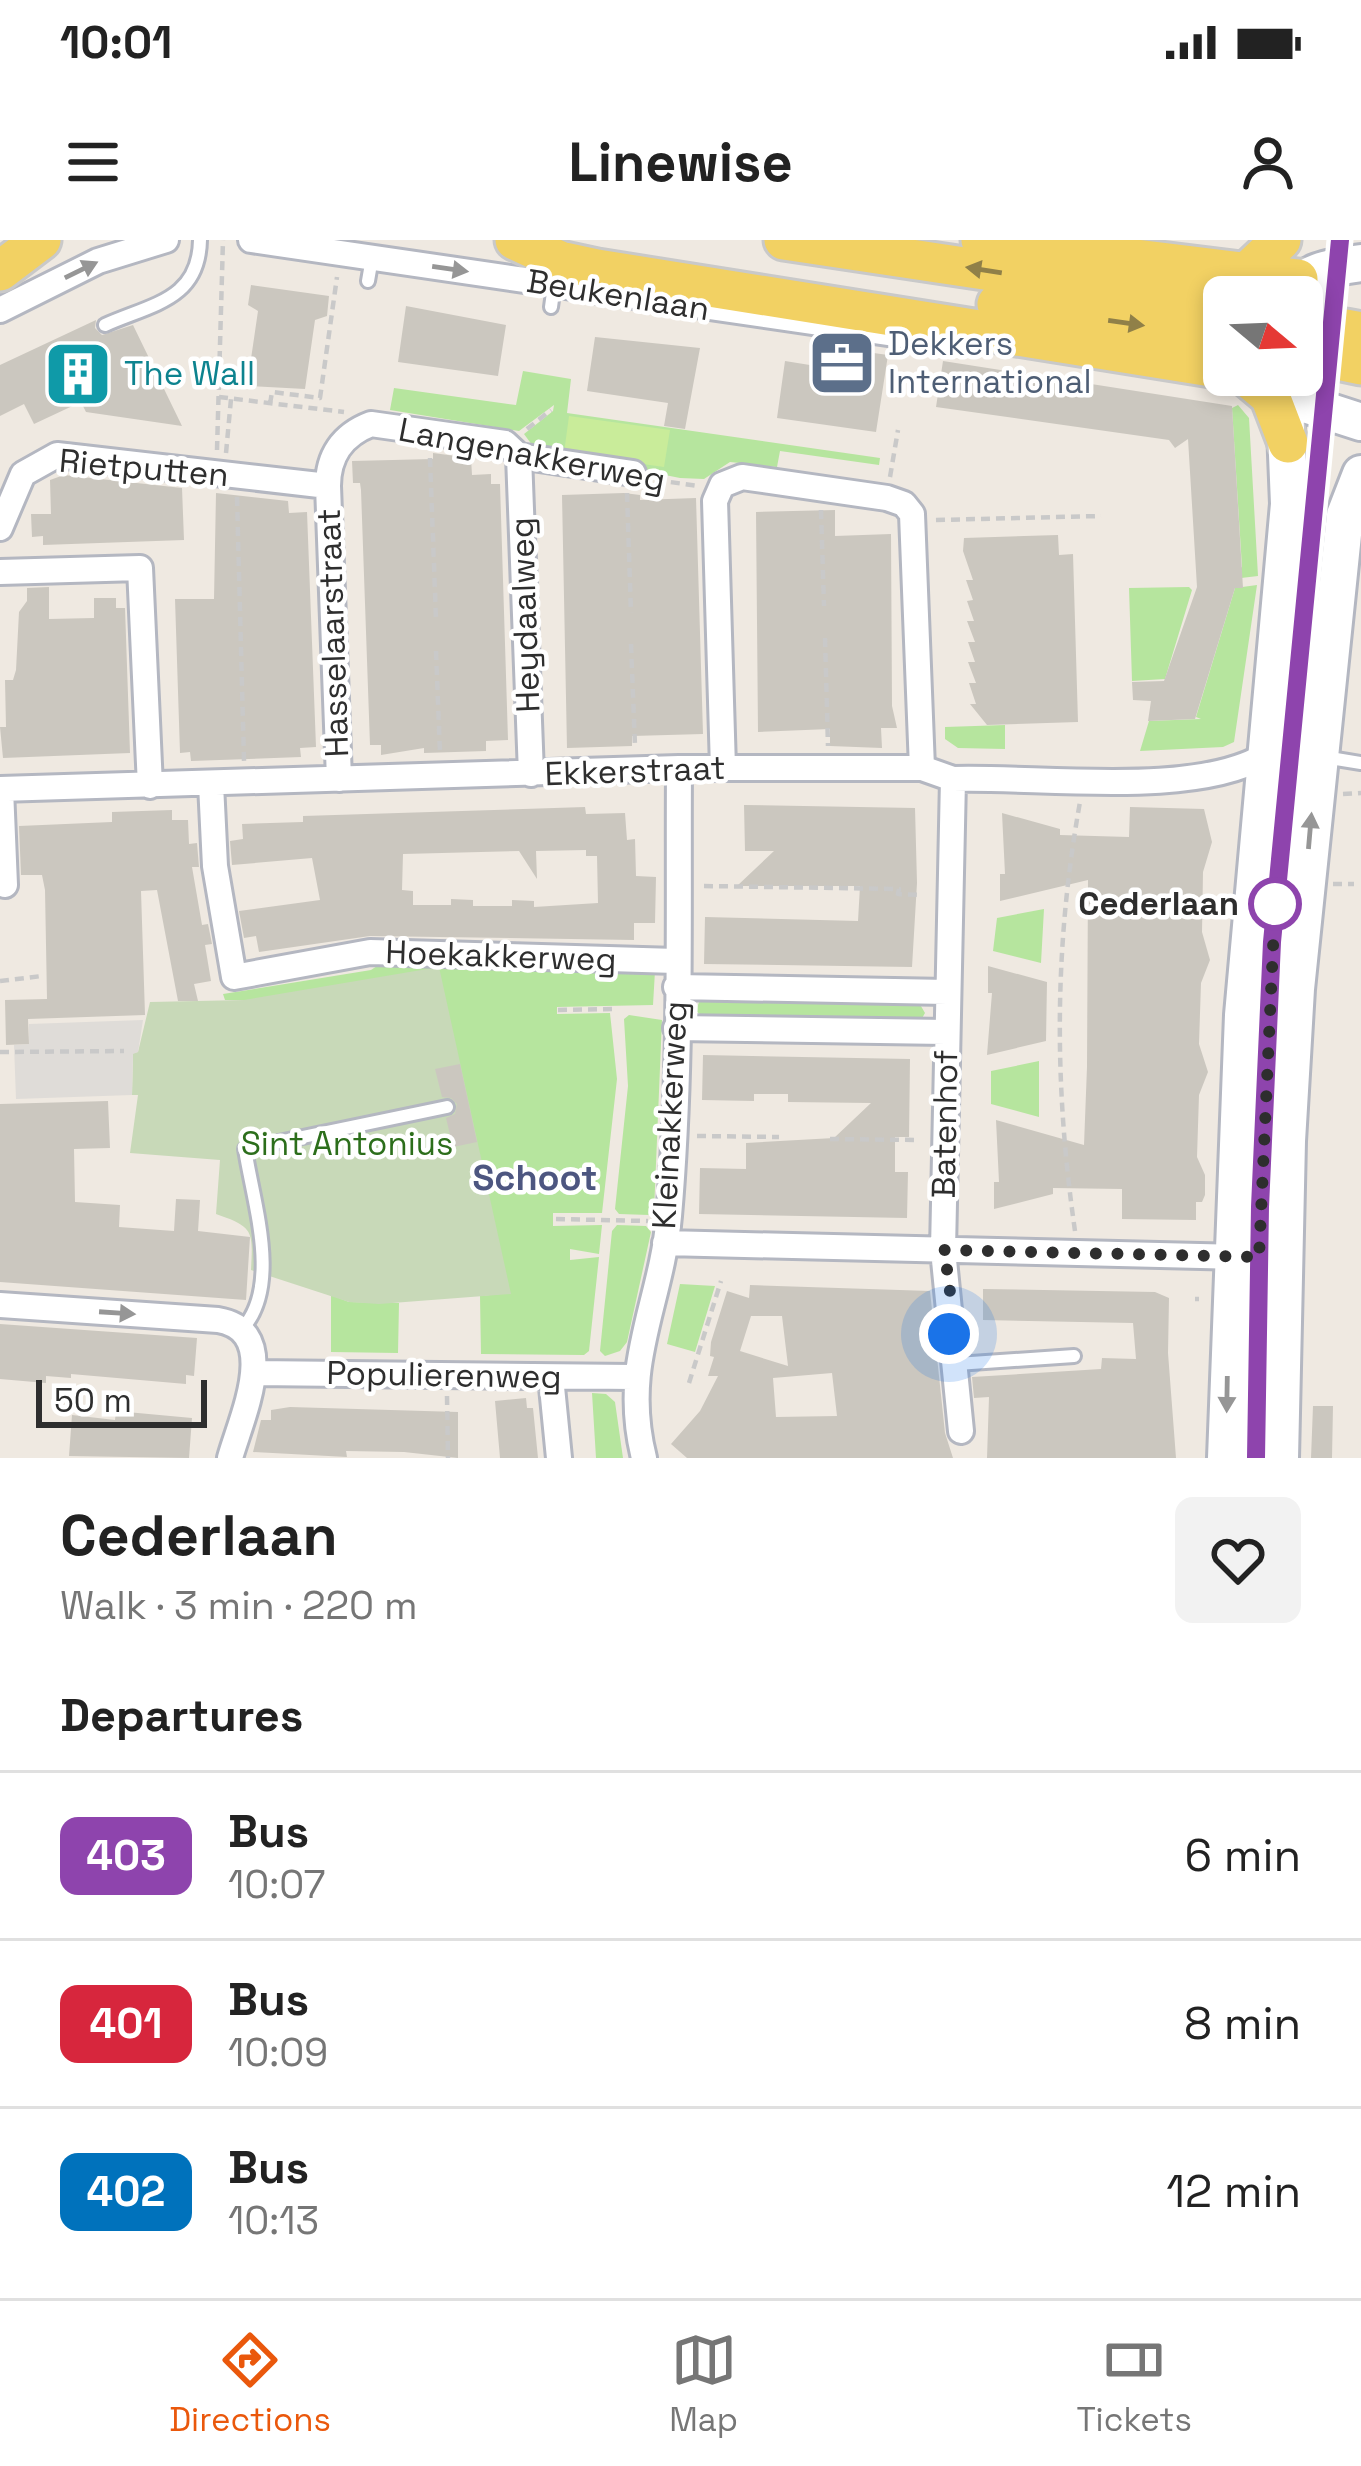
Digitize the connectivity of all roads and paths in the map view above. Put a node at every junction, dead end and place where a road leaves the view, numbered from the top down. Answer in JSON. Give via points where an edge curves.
{"nodes":[{"id":1,"x":13,"y":240,"type":"edge"},
{"id":2,"x":41,"y":240,"type":"edge"},
{"id":3,"x":166,"y":240,"type":"edge"},
{"id":4,"x":200,"y":240,"type":"edge"},
{"id":5,"x":224,"y":240,"type":"edge"},
{"id":6,"x":251,"y":240,"type":"edge"},
{"id":7,"x":515,"y":240,"type":"edge"},
{"id":8,"x":553,"y":240,"type":"edge"},
{"id":9,"x":784,"y":240,"type":"edge"},
{"id":10,"x":1280,"y":240,"type":"edge"},
{"id":11,"x":1298,"y":240,"type":"edge"},
{"id":12,"x":1002,"y":241,"type":"edge"},
{"id":13,"x":0,"y":249,"type":"edge"},
{"id":14,"x":340,"y":253,"type":"junction"},
{"id":15,"x":1346,"y":257,"type":"edge"},
{"id":16,"x":0,"y":271,"type":"edge"},
{"id":17,"x":1246,"y":273,"type":"junction"},
{"id":18,"x":1248,"y":276,"type":"edge"},
{"id":19,"x":1301,"y":276,"type":"edge"},
{"id":20,"x":1203,"y":303,"type":"edge"},
{"id":21,"x":1323,"y":308,"type":"edge"},
{"id":22,"x":0,"y":310,"type":"edge"},
{"id":23,"x":105,"y":325,"type":"dead end"},
{"id":24,"x":982,"y":327,"type":"junction"},
{"id":25,"x":1203,"y":335,"type":"edge"},
{"id":26,"x":1203,"y":365,"type":"edge"},
{"id":27,"x":1270,"y":396,"type":"edge"},
{"id":28,"x":1300,"y":396,"type":"edge"},
{"id":29,"x":219,"y":397,"type":"junction"},
{"id":30,"x":231,"y":399,"type":"junction"},
{"id":31,"x":270,"y":404,"type":"junction"},
{"id":32,"x":550,"y":410,"type":"dead end"},
{"id":33,"x":1324,"y":412,"type":"junction"},
{"id":34,"x":355,"y":416,"type":"dead end"},
{"id":35,"x":1361,"y":422,"type":"edge"},
{"id":36,"x":898,"y":430,"type":"dead end"},
{"id":37,"x":1288,"y":443,"type":"joint"},
{"id":38,"x":519,"y":446,"type":"junction"},
{"id":39,"x":430,"y":447,"type":"dead end"},
{"id":40,"x":221,"y":465,"type":"junction"},
{"id":41,"x":630,"y":472,"type":"junction"},
{"id":42,"x":1361,"y":474,"type":"edge"},
{"id":43,"x":328,"y":486,"type":"junction"},
{"id":44,"x":711,"y":488,"type":"junction"},
{"id":45,"x":237,"y":491,"type":"dead end"},
{"id":46,"x":887,"y":499,"type":"junction"},
{"id":47,"x":821,"y":505,"type":"dead end"},
{"id":48,"x":1101,"y":516,"type":"dead end"},
{"id":49,"x":931,"y":520,"type":"dead end"},
{"id":50,"x":0,"y":528,"type":"edge"},
{"id":51,"x":0,"y":572,"type":"edge"},
{"id":52,"x":824,"y":606,"type":"dead end"},
{"id":53,"x":631,"y":613,"type":"dead end"},
{"id":54,"x":436,"y":620,"type":"dead end"},
{"id":55,"x":825,"y":638,"type":"dead end"},
{"id":56,"x":631,"y":644,"type":"dead end"},
{"id":57,"x":436,"y":651,"type":"dead end"},
{"id":58,"x":635,"y":752,"type":"dead end"},
{"id":59,"x":829,"y":752,"type":"dead end"},
{"id":60,"x":1264,"y":756,"type":"junction"},
{"id":61,"x":1317,"y":756,"type":"junction"},
{"id":62,"x":441,"y":758,"type":"dead end"},
{"id":63,"x":1361,"y":763,"type":"edge"},
{"id":64,"x":244,"y":764,"type":"dead end"},
{"id":65,"x":679,"y":768,"type":"junction"},
{"id":66,"x":723,"y":768,"type":"junction"},
{"id":67,"x":922,"y":768,"type":"junction"},
{"id":68,"x":531,"y":774,"type":"junction"},
{"id":69,"x":339,"y":779,"type":"junction"},
{"id":70,"x":953,"y":779,"type":"junction"},
{"id":71,"x":211,"y":784,"type":"junction"},
{"id":72,"x":150,"y":786,"type":"junction"},
{"id":73,"x":0,"y":789,"type":"edge"},
{"id":74,"x":1361,"y":793,"type":"edge"},
{"id":75,"x":1338,"y":794,"type":"dead end"},
{"id":76,"x":1080,"y":802,"type":"dead end"},
{"id":77,"x":1327,"y":884,"type":"dead end"},
{"id":78,"x":1354,"y":884,"type":"dead end"},
{"id":79,"x":4,"y":885,"type":"dead end"},
{"id":80,"x":701,"y":886,"type":"dead end"},
{"id":81,"x":920,"y":895,"type":"dead end"},
{"id":82,"x":676,"y":974,"type":"junction"},
{"id":83,"x":42,"y":976,"type":"dead end"},
{"id":84,"x":0,"y":981,"type":"edge"},
{"id":85,"x":946,"y":992,"type":"junction"},
{"id":86,"x":558,"y":1010,"type":"dead end"},
{"id":87,"x":618,"y":1010,"type":"dead end"},
{"id":88,"x":676,"y":1028,"type":"junction"},
{"id":89,"x":946,"y":1032,"type":"junction"},
{"id":90,"x":124,"y":1051,"type":"dead end"},
{"id":91,"x":0,"y":1052,"type":"edge"},
{"id":92,"x":447,"y":1107,"type":"dead end"},
{"id":93,"x":698,"y":1136,"type":"dead end"},
{"id":94,"x":779,"y":1137,"type":"dead end"},
{"id":95,"x":830,"y":1138,"type":"dead end"},
{"id":96,"x":916,"y":1140,"type":"dead end"},
{"id":97,"x":556,"y":1219,"type":"dead end"},
{"id":98,"x":1075,"y":1231,"type":"dead end"},
{"id":99,"x":659,"y":1232,"type":"junction"},
{"id":100,"x":943,"y":1250,"type":"junction"},
{"id":101,"x":1258,"y":1257,"type":"junction"},
{"id":102,"x":721,"y":1281,"type":"dead end"},
{"id":103,"x":0,"y":1305,"type":"edge"},
{"id":104,"x":242,"y":1329,"type":"junction"},
{"id":105,"x":1074,"y":1356,"type":"dead end"},
{"id":106,"x":957,"y":1364,"type":"junction"},
{"id":107,"x":254,"y":1372,"type":"junction"},
{"id":108,"x":551,"y":1377,"type":"junction"},
{"id":109,"x":634,"y":1378,"type":"junction"},
{"id":110,"x":689,"y":1383,"type":"dead end"},
{"id":111,"x":448,"y":1390,"type":"dead end"},
{"id":112,"x":962,"y":1431,"type":"dead end"},
{"id":113,"x":230,"y":1458,"type":"edge"},
{"id":114,"x":448,"y":1458,"type":"edge"},
{"id":115,"x":559,"y":1458,"type":"edge"},
{"id":116,"x":644,"y":1458,"type":"edge"},
{"id":117,"x":1226,"y":1458,"type":"edge"},
{"id":118,"x":1256,"y":1458,"type":"edge"},
{"id":119,"x":1280,"y":1458,"type":"edge"}],
"edges":[{"from":1,"to":13,"type":"main road"},
{"from":2,"to":16,"type":"main road"},
{"from":22,"to":3,"type":"street","one_way":true,"via":[[98,261]]},
{"from":4,"to":23,"type":"lane","via":[[188,285]]},
{"from":5,"to":29,"type":"path"},
{"from":6,"to":14,"type":"street","name":"Beukenlaan"},
{"from":7,"to":24,"type":"main road","via":[[597,269]]},
{"from":8,"to":25,"type":"main road","name":"Beukenlaan","one_way":true},
{"from":20,"to":9,"type":"main road","one_way":true},
{"from":10,"to":17,"type":"main road"},
{"from":11,"to":19,"type":"main road"},
{"from":12,"to":17,"type":"main road"},
{"from":14,"to":24,"type":"street","name":"Beukenlaan","one_way":true,"via":[[370,270],[902,338],[950,343]]},
{"from":14,"to":31,"type":"path","via":[[320,398],[272,392]]},
{"from":15,"to":21,"type":"main road"},
{"from":15,"to":33,"type":"lane"},
{"from":17,"to":18,"type":"main road"},
{"from":24,"to":26,"type":"main road"},
{"from":27,"to":37,"type":"main road"},
{"from":28,"to":33,"type":"main road"},
{"from":29,"to":30,"type":"path"},
{"from":29,"to":40,"type":"path"},
{"from":30,"to":31,"type":"path"},
{"from":30,"to":40,"type":"path"},
{"from":31,"to":34,"type":"path"},
{"from":32,"to":38,"type":"path"},
{"from":33,"to":35,"type":"main road"},
{"from":33,"to":101,"type":"lane","via":[[1275,906]]},
{"from":36,"to":46,"type":"path"},
{"from":37,"to":60,"type":"main road"},
{"from":38,"to":41,"type":"street","name":"Langenakkerweg"},
{"from":38,"to":43,"type":"street","name":"Langenakkerweg","via":[[371,424],[334,452]]},
{"from":38,"to":68,"type":"street","name":"Heydaalweg"},
{"from":39,"to":54,"type":"path"},
{"from":40,"to":43,"type":"street","name":"Rietputten"},
{"from":40,"to":50,"type":"street","name":"Rietputten","via":[[47,457],[23,474]]},
{"from":41,"to":44,"type":"path","name":"Langenakkerweg"},
{"from":41,"to":53,"type":"path"},
{"from":42,"to":61,"type":"main road","via":[[1345,515]]},
{"from":43,"to":69,"type":"street","name":"Hasselaarstraat"},
{"from":44,"to":46,"type":"street","via":[[742,478]]},
{"from":44,"to":66,"type":"street"},
{"from":45,"to":64,"type":"path"},
{"from":46,"to":67,"type":"street","via":[[904,504],[914,520]]},
{"from":47,"to":52,"type":"path"},
{"from":48,"to":49,"type":"path"},
{"from":51,"to":72,"type":"street","via":[[140,568]]},
{"from":55,"to":59,"type":"path"},
{"from":56,"to":58,"type":"path"},
{"from":57,"to":62,"type":"path"},
{"from":60,"to":70,"type":"street","name":"Ekkerstraat","via":[[1243,768],[1169,779]]},
{"from":60,"to":101,"type":"main road","via":[[1243,1015]]},
{"from":61,"to":63,"type":"lane"},
{"from":101,"to":61,"type":"main road","one_way":true,"via":[[1296,989]]},
{"from":65,"to":66,"type":"street","name":"Ekkerstraat"},
{"from":65,"to":68,"type":"street","name":"Ekkerstraat"},
{"from":65,"to":82,"type":"street","name":"Kleinakkerweg"},
{"from":66,"to":67,"type":"street","name":"Ekkerstraat"},
{"from":67,"to":70,"type":"street","name":"Ekkerstraat"},
{"from":68,"to":69,"type":"street","name":"Ekkerstraat"},
{"from":69,"to":71,"type":"street","name":"Ekkerstraat"},
{"from":70,"to":85,"type":"street","name":"Batenhof"},
{"from":71,"to":72,"type":"street","name":"Ekkerstraat"},
{"from":71,"to":82,"type":"street","name":"Hoekakkerweg","via":[[234,977],[370,952]]},
{"from":72,"to":73,"type":"street","name":"Ekkerstraat"},
{"from":73,"to":79,"type":"street"},
{"from":74,"to":75,"type":"path"},
{"from":76,"to":98,"type":"path","via":[[1058,967]]},
{"from":77,"to":78,"type":"path"},
{"from":80,"to":81,"type":"path"},
{"from":82,"to":85,"type":"street"},
{"from":82,"to":88,"type":"street","name":"Kleinakkerweg"},
{"from":83,"to":84,"type":"path"},
{"from":85,"to":89,"type":"street","name":"Batenhof"},
{"from":86,"to":87,"type":"path"},
{"from":88,"to":89,"type":"street","name":"Batenhof"},
{"from":88,"to":99,"type":"street","name":"Kleinakkerweg","via":[[674,1138]]},
{"from":89,"to":100,"type":"street","name":"Batenhof"},
{"from":90,"to":91,"type":"path"},
{"from":92,"to":104,"type":"lane","via":[[245,1149],[262,1266],[260,1303]]},
{"from":93,"to":94,"type":"path"},
{"from":95,"to":96,"type":"path"},
{"from":97,"to":99,"type":"path"},
{"from":99,"to":100,"type":"street"},
{"from":99,"to":109,"type":"street","name":"Kleinakkerweg"},
{"from":100,"to":101,"type":"street"},
{"from":100,"to":106,"type":"street","name":"Batenhof"},
{"from":101,"to":117,"type":"main road","one_way":true},
{"from":101,"to":118,"type":"lane"},
{"from":101,"to":119,"type":"main road"},
{"from":102,"to":110,"type":"path"},
{"from":103,"to":104,"type":"street","one_way":true,"via":[[218,1320]]},
{"from":104,"to":107,"type":"street"},
{"from":105,"to":106,"type":"lane"},
{"from":106,"to":112,"type":"street","name":"Batenhof"},
{"from":107,"to":108,"type":"street","name":"Populierenweg"},
{"from":107,"to":113,"type":"street"},
{"from":108,"to":109,"type":"street","name":"Populierenweg"},
{"from":108,"to":115,"type":"street"},
{"from":109,"to":116,"type":"street","name":"Kleinakkerweg"},
{"from":111,"to":114,"type":"path"}]}
